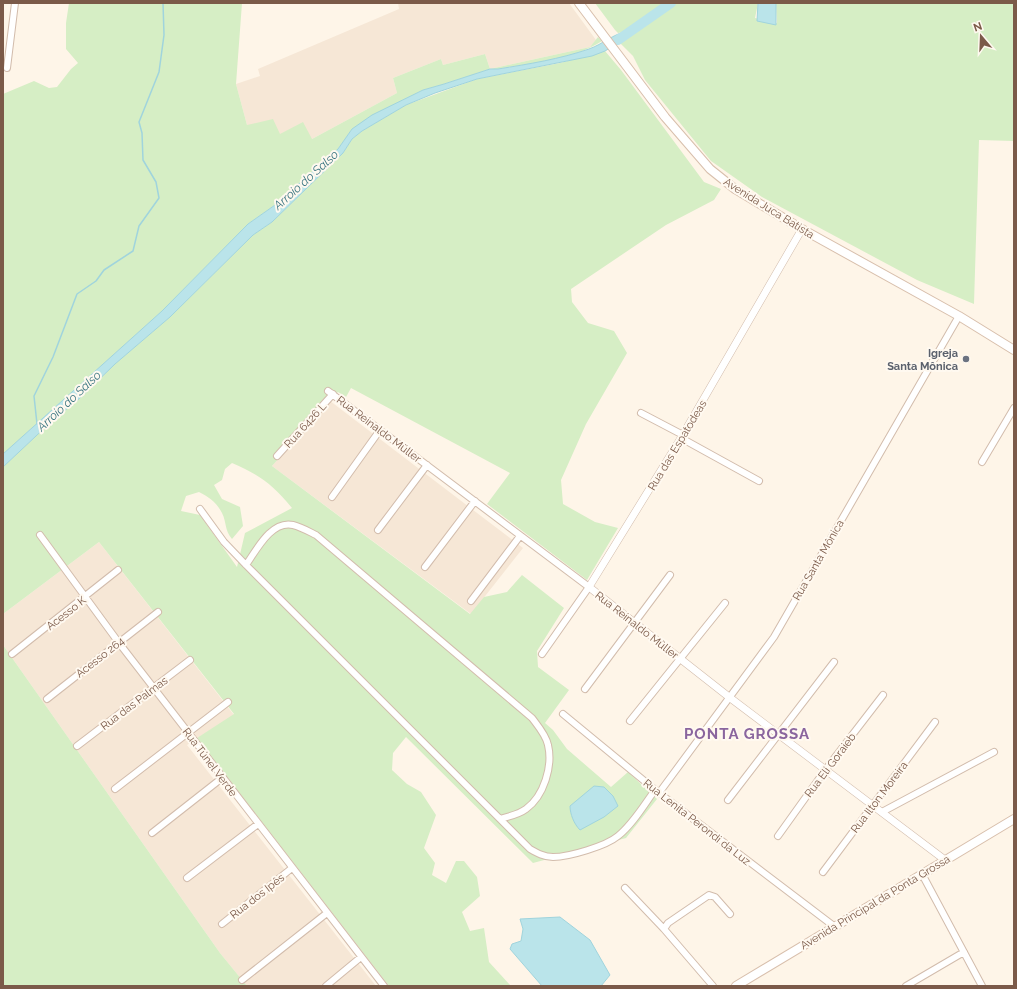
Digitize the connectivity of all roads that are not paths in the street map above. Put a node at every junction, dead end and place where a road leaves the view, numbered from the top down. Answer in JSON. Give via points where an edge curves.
{"nodes":[{"id":1,"x":15,"y":3,"type":"edge"},
{"id":2,"x":579,"y":3,"type":"edge"},
{"id":3,"x":7,"y":68,"type":"dead end"},
{"id":4,"x":802,"y":229,"type":"junction"},
{"id":5,"x":959,"y":316,"type":"junction"},
{"id":6,"x":1014,"y":350,"type":"edge"},
{"id":7,"x":330,"y":393,"type":"joint"},
{"id":8,"x":1014,"y":408,"type":"edge"},
{"id":9,"x":641,"y":413,"type":"dead end"},
{"id":10,"x":380,"y":430,"type":"junction"},
{"id":11,"x":682,"y":437,"type":"junction"},
{"id":12,"x":277,"y":456,"type":"dead end"},
{"id":13,"x":982,"y":462,"type":"dead end"},
{"id":14,"x":427,"y":465,"type":"junction"},
{"id":15,"x":759,"y":481,"type":"dead end"},
{"id":16,"x":332,"y":497,"type":"dead end"},
{"id":17,"x":475,"y":501,"type":"junction"},
{"id":18,"x":200,"y":509,"type":"dead end"},
{"id":19,"x":378,"y":530,"type":"dead end"},
{"id":20,"x":40,"y":535,"type":"dead end"},
{"id":21,"x":520,"y":536,"type":"junction"},
{"id":22,"x":246,"y":565,"type":"junction"},
{"id":23,"x":425,"y":567,"type":"dead end"},
{"id":24,"x":118,"y":570,"type":"dead end"},
{"id":25,"x":670,"y":574,"type":"dead end"},
{"id":26,"x":589,"y":587,"type":"junction"},
{"id":27,"x":86,"y":598,"type":"junction"},
{"id":28,"x":471,"y":601,"type":"dead end"},
{"id":29,"x":725,"y":603,"type":"dead end"},
{"id":30,"x":156,"y":614,"type":"dead end"},
{"id":31,"x":635,"y":623,"type":"junction"},
{"id":32,"x":119,"y":643,"type":"junction"},
{"id":33,"x":12,"y":654,"type":"dead end"},
{"id":34,"x":542,"y":654,"type":"dead end"},
{"id":35,"x":680,"y":659,"type":"junction"},
{"id":36,"x":190,"y":660,"type":"dead end"},
{"id":37,"x":834,"y":662,"type":"dead end"},
{"id":38,"x":155,"y":688,"type":"junction"},
{"id":39,"x":585,"y":689,"type":"dead end"},
{"id":40,"x":882,"y":695,"type":"dead end"},
{"id":41,"x":729,"y":697,"type":"junction"},
{"id":42,"x":47,"y":699,"type":"dead end"},
{"id":43,"x":228,"y":702,"type":"dead end"},
{"id":44,"x":563,"y":714,"type":"dead end"},
{"id":45,"x":630,"y":721,"type":"dead end"},
{"id":46,"x":935,"y":722,"type":"dead end"},
{"id":47,"x":188,"y":733,"type":"junction"},
{"id":48,"x":779,"y":734,"type":"junction"},
{"id":49,"x":77,"y":746,"type":"dead end"},
{"id":50,"x":994,"y":752,"type":"dead end"},
{"id":51,"x":826,"y":769,"type":"junction"},
{"id":52,"x":222,"y":778,"type":"junction"},
{"id":53,"x":115,"y":789,"type":"dead end"},
{"id":54,"x":657,"y":792,"type":"junction"},
{"id":55,"x":728,"y":800,"type":"dead end"},
{"id":56,"x":873,"y":805,"type":"junction"},
{"id":57,"x":882,"y":812,"type":"junction"},
{"id":58,"x":500,"y":819,"type":"junction"},
{"id":59,"x":1014,"y":819,"type":"edge"},
{"id":60,"x":258,"y":824,"type":"junction"},
{"id":61,"x":152,"y":833,"type":"dead end"},
{"id":62,"x":778,"y":836,"type":"dead end"},
{"id":63,"x":945,"y":860,"type":"junction"},
{"id":64,"x":292,"y":868,"type":"junction"},
{"id":65,"x":823,"y":872,"type":"dead end"},
{"id":66,"x":922,"y":874,"type":"junction"},
{"id":67,"x":186,"y":878,"type":"dead end"},
{"id":68,"x":625,"y":888,"type":"dead end"},
{"id":69,"x":327,"y":913,"type":"junction"},
{"id":70,"x":730,"y":914,"type":"dead end"},
{"id":71,"x":222,"y":924,"type":"dead end"},
{"id":72,"x":834,"y":927,"type":"junction"},
{"id":73,"x":664,"y":929,"type":"junction"},
{"id":74,"x":964,"y":952,"type":"junction"},
{"id":75,"x":361,"y":958,"type":"junction"},
{"id":76,"x":242,"y":980,"type":"dead end"},
{"id":77,"x":326,"y":986,"type":"edge"},
{"id":78,"x":384,"y":986,"type":"edge"},
{"id":79,"x":713,"y":986,"type":"edge"},
{"id":80,"x":736,"y":986,"type":"edge"},
{"id":81,"x":906,"y":986,"type":"edge"},
{"id":82,"x":982,"y":986,"type":"edge"}],
"edges":[{"from":1,"to":3,"type":"street"},
{"from":2,"to":4,"type":"main road","name":"Avenida Juca Batista","via":[[665,118],[710,170],[735,189]]},
{"from":4,"to":5,"type":"main road","name":"Avenida Juca Batista"},
{"from":4,"to":11,"type":"street","name":"Rua das Espatodeas"},
{"from":5,"to":6,"type":"main road","name":"Avenida Juca Batista"},
{"from":5,"to":41,"type":"street","name":"Rua Santa Mônica","via":[[774,637]]},
{"from":7,"to":10,"type":"street","name":"Rua Reinaldo Müller"},
{"from":7,"to":12,"type":"street","name":"Rua 6426 L"},
{"from":8,"to":13,"type":"street"},
{"from":9,"to":11,"type":"street"},
{"from":10,"to":14,"type":"street","name":"Rua Reinaldo Müller"},
{"from":10,"to":16,"type":"street"},
{"from":11,"to":15,"type":"street"},
{"from":11,"to":26,"type":"street","name":"Rua das Espatodeas"},
{"from":14,"to":17,"type":"street","name":"Rua Reinaldo Müller"},
{"from":14,"to":19,"type":"street"},
{"from":17,"to":21,"type":"street","name":"Rua Reinaldo Müller"},
{"from":17,"to":23,"type":"street"},
{"from":18,"to":22,"type":"street","name":"Rua Santa Mônica","via":[[224,542]]},
{"from":20,"to":27,"type":"street","name":"Rua Túnel Verde"},
{"from":21,"to":26,"type":"street","name":"Rua Reinaldo Müller"},
{"from":21,"to":28,"type":"street"},
{"from":22,"to":58,"type":"street","name":"Rua Santa Mônica"},
{"from":22,"to":58,"type":"street","via":[[268,534],[278,527],[291,524],[316,535],[532,718],[548,743],[550,767],[541,789],[527,809]]},
{"from":24,"to":27,"type":"street","name":"Acesso K"},
{"from":25,"to":31,"type":"street"},
{"from":26,"to":31,"type":"street","name":"Rua Reinaldo Müller"},
{"from":26,"to":34,"type":"street","name":"Rua das Espatodeas"},
{"from":27,"to":32,"type":"street","name":"Rua Túnel Verde"},
{"from":27,"to":33,"type":"street","name":"Acesso K"},
{"from":29,"to":35,"type":"street"},
{"from":30,"to":32,"type":"street","name":"Acesso 264"},
{"from":31,"to":35,"type":"street","name":"Rua Reinaldo Müller"},
{"from":31,"to":39,"type":"street"},
{"from":32,"to":38,"type":"street","name":"Rua Túnel Verde"},
{"from":32,"to":42,"type":"street","name":"Acesso 264"},
{"from":35,"to":41,"type":"street","name":"Rua Reinaldo Müller"},
{"from":35,"to":45,"type":"street"},
{"from":36,"to":38,"type":"street","name":"Rua das Palmas"},
{"from":37,"to":48,"type":"street"},
{"from":38,"to":47,"type":"street","name":"Rua Túnel Verde"},
{"from":38,"to":49,"type":"street","name":"Rua das Palmas"},
{"from":40,"to":51,"type":"street","name":"Rua Eli Goraieb"},
{"from":41,"to":48,"type":"street","name":"Rua Reinaldo Müller"},
{"from":41,"to":54,"type":"street","name":"Rua Santa Mônica"},
{"from":43,"to":47,"type":"street"},
{"from":44,"to":54,"type":"street","name":"Rua Lenita Perondi da Luz"},
{"from":46,"to":56,"type":"street","name":"Rua Ilton Moreira"},
{"from":47,"to":52,"type":"street","name":"Rua Túnel Verde"},
{"from":47,"to":53,"type":"street"},
{"from":48,"to":51,"type":"street","name":"Rua Reinaldo Müller"},
{"from":48,"to":55,"type":"street"},
{"from":50,"to":57,"type":"street"},
{"from":51,"to":56,"type":"street","name":"Rua Reinaldo Müller"},
{"from":51,"to":62,"type":"street","name":"Rua Eli Goraieb"},
{"from":52,"to":60,"type":"street","name":"Rua Túnel Verde"},
{"from":52,"to":61,"type":"street"},
{"from":54,"to":58,"type":"street","name":"Rua Santa Mônica","via":[[616,837],[570,854],[553,857],[530,849]]},
{"from":54,"to":72,"type":"street","name":"Rua Lenita Perondi da Luz"},
{"from":56,"to":57,"type":"street","name":"Rua Reinaldo Müller"},
{"from":56,"to":65,"type":"street","name":"Rua Ilton Moreira"},
{"from":57,"to":63,"type":"street","name":"Rua Reinaldo Müller"},
{"from":59,"to":63,"type":"main road","name":"Avenida Principal da Ponta Grossa"},
{"from":60,"to":64,"type":"street","name":"Rua Túnel Verde"},
{"from":60,"to":67,"type":"street"},
{"from":63,"to":66,"type":"main road","name":"Avenida Principal da Ponta Grossa"},
{"from":64,"to":69,"type":"street","name":"Rua Túnel Verde"},
{"from":64,"to":71,"type":"street","name":"Rua dos Ipês"},
{"from":66,"to":72,"type":"main road","name":"Avenida Principal da Ponta Grossa"},
{"from":66,"to":74,"type":"street"},
{"from":68,"to":73,"type":"street"},
{"from":69,"to":75,"type":"street","name":"Rua Túnel Verde"},
{"from":69,"to":76,"type":"street"},
{"from":70,"to":73,"type":"street","via":[[715,897],[709,895],[668,923]]},
{"from":72,"to":80,"type":"main road","name":"Avenida Principal da Ponta Grossa"},
{"from":73,"to":79,"type":"street"},
{"from":74,"to":81,"type":"street"},
{"from":74,"to":82,"type":"street"},
{"from":75,"to":77,"type":"street"},
{"from":75,"to":78,"type":"street","name":"Rua Túnel Verde"}]}
